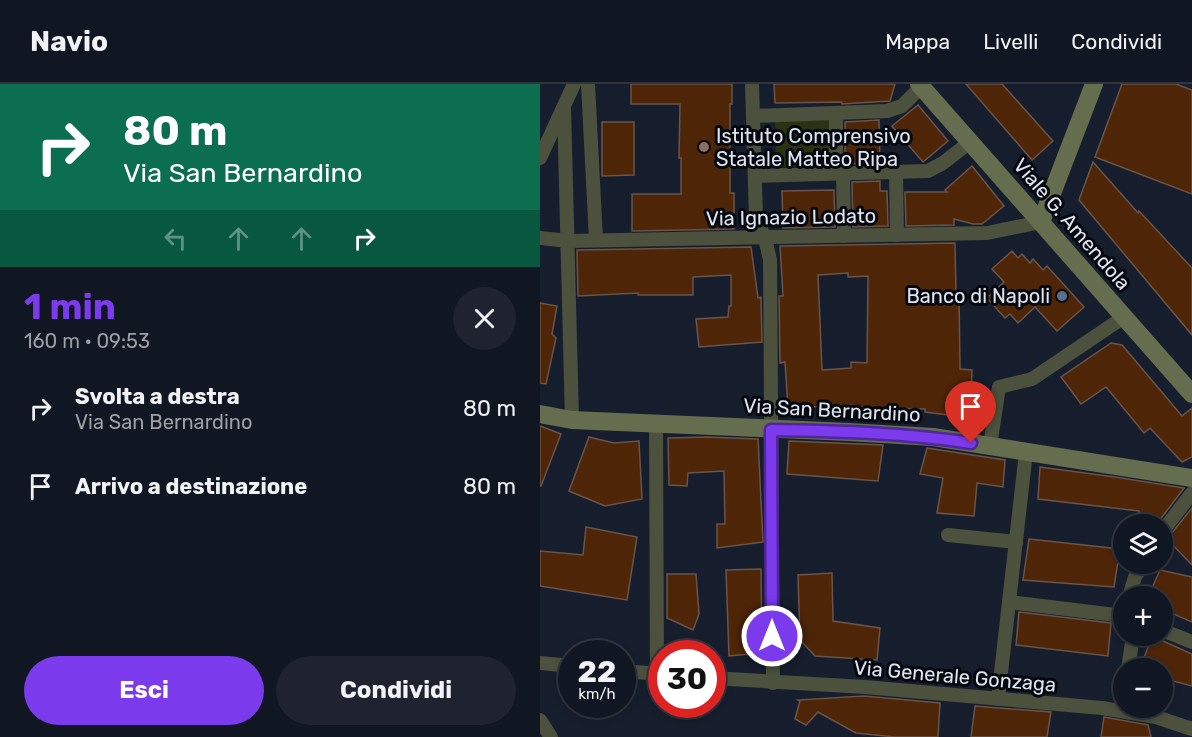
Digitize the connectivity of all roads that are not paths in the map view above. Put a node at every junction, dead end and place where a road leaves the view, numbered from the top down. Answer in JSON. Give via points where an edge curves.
{"nodes":[{"id":1,"x":574,"y":84,"type":"edge"},
{"id":2,"x":588,"y":84,"type":"edge"},
{"id":3,"x":752,"y":84,"type":"edge"},
{"id":4,"x":1094,"y":84,"type":"edge"},
{"id":5,"x":920,"y":86,"type":"edge"},
{"id":6,"x":564,"y":107,"type":"junction"},
{"id":7,"x":836,"y":113,"type":"junction"},
{"id":8,"x":753,"y":116,"type":"junction"},
{"id":9,"x":970,"y":142,"type":"junction"},
{"id":10,"x":540,"y":158,"type":"edge"},
{"id":11,"x":896,"y":172,"type":"junction"},
{"id":12,"x":840,"y":173,"type":"junction"},
{"id":13,"x":755,"y":176,"type":"junction"},
{"id":14,"x":1041,"y":222,"type":"junction"},
{"id":15,"x":897,"y":235,"type":"junction"},
{"id":16,"x":844,"y":236,"type":"junction"},
{"id":17,"x":540,"y":238,"type":"edge"},
{"id":18,"x":765,"y":238,"type":"junction"},
{"id":19,"x":596,"y":240,"type":"junction"},
{"id":20,"x":569,"y":241,"type":"junction"},
{"id":21,"x":1124,"y":317,"type":"junction"},
{"id":22,"x":1192,"y":394,"type":"edge"},
{"id":23,"x":540,"y":414,"type":"edge"},
{"id":24,"x":572,"y":420,"type":"junction"},
{"id":25,"x":656,"y":424,"type":"junction"},
{"id":26,"x":771,"y":430,"type":"junction"},
{"id":27,"x":990,"y":446,"type":"junction"},
{"id":28,"x":1026,"y":452,"type":"junction"},
{"id":29,"x":1192,"y":478,"type":"edge"},
{"id":30,"x":1192,"y":493,"type":"edge"},
{"id":31,"x":1173,"y":518,"type":"edge"},
{"id":32,"x":948,"y":535,"type":"dead end"},
{"id":33,"x":1016,"y":542,"type":"junction"},
{"id":34,"x":1009,"y":602,"type":"junction"},
{"id":35,"x":1113,"y":615,"type":"edge"},
{"id":36,"x":1173,"y":634,"type":"edge"},
{"id":37,"x":652,"y":640,"type":"edge"},
{"id":38,"x":1192,"y":642,"type":"edge"},
{"id":39,"x":546,"y":664,"type":"edge"},
{"id":40,"x":540,"y":673,"type":"edge"},
{"id":41,"x":726,"y":679,"type":"edge"},
{"id":42,"x":773,"y":682,"type":"junction"},
{"id":43,"x":998,"y":699,"type":"junction"},
{"id":44,"x":540,"y":720,"type":"edge"},
{"id":45,"x":1192,"y":729,"type":"edge"},
{"id":46,"x":551,"y":737,"type":"edge"}],
"edges":[{"from":1,"to":6,"type":"street"},
{"from":2,"to":19,"type":"street"},
{"from":3,"to":8,"type":"street"},
{"from":4,"to":14,"type":"street"},
{"from":5,"to":7,"type":"street","via":[[902,106],[887,111]]},
{"from":5,"to":9,"type":"street","name":"Viale G. Amendola"},
{"from":6,"to":10,"type":"street"},
{"from":6,"to":20,"type":"street"},
{"from":7,"to":8,"type":"street"},
{"from":7,"to":12,"type":"street"},
{"from":8,"to":13,"type":"street"},
{"from":9,"to":11,"type":"street","via":[[928,171]]},
{"from":9,"to":14,"type":"street","name":"Viale G. Amendola"},
{"from":11,"to":12,"type":"street"},
{"from":11,"to":15,"type":"street"},
{"from":12,"to":13,"type":"street"},
{"from":12,"to":16,"type":"street"},
{"from":13,"to":18,"type":"street","via":[[756,218]]},
{"from":14,"to":15,"type":"street","name":"Via Ignazio Lodato","via":[[987,233]]},
{"from":14,"to":21,"type":"street","name":"Viale G. Amendola"},
{"from":15,"to":16,"type":"street","name":"Via Ignazio Lodato"},
{"from":16,"to":18,"type":"street","name":"Via Ignazio Lodato"},
{"from":17,"to":20,"type":"street","name":"Via Ignazio Lodato"},
{"from":18,"to":19,"type":"street","name":"Via Ignazio Lodato"},
{"from":18,"to":26,"type":"street","via":[[770,260]]},
{"from":19,"to":20,"type":"street","name":"Via Ignazio Lodato"},
{"from":20,"to":24,"type":"street"},
{"from":21,"to":22,"type":"street","name":"Viale G. Amendola"},
{"from":21,"to":27,"type":"street","via":[[1032,379],[999,387]]},
{"from":23,"to":24,"type":"street","name":"Via San Bernardino"},
{"from":24,"to":25,"type":"street","name":"Via San Bernardino"},
{"from":25,"to":26,"type":"street","name":"Via San Bernardino"},
{"from":25,"to":37,"type":"street"},
{"from":26,"to":27,"type":"street","name":"Via San Bernardino","via":[[933,437]]},
{"from":26,"to":42,"type":"street"},
{"from":27,"to":28,"type":"street","name":"Via San Bernardino"},
{"from":28,"to":29,"type":"street","name":"Via San Bernardino"},
{"from":28,"to":33,"type":"street"},
{"from":30,"to":31,"type":"street"},
{"from":32,"to":33,"type":"street"},
{"from":33,"to":34,"type":"street"},
{"from":34,"to":35,"type":"street"},
{"from":34,"to":43,"type":"street"},
{"from":36,"to":38,"type":"street"},
{"from":39,"to":40,"type":"street"},
{"from":41,"to":42,"type":"street","name":"Via Generale Gonzaga"},
{"from":42,"to":43,"type":"street","name":"Via Generale Gonzaga"},
{"from":43,"to":45,"type":"street","name":"Via Generale Gonzaga","via":[[1102,708],[1156,717]]},
{"from":44,"to":46,"type":"street"}]}
